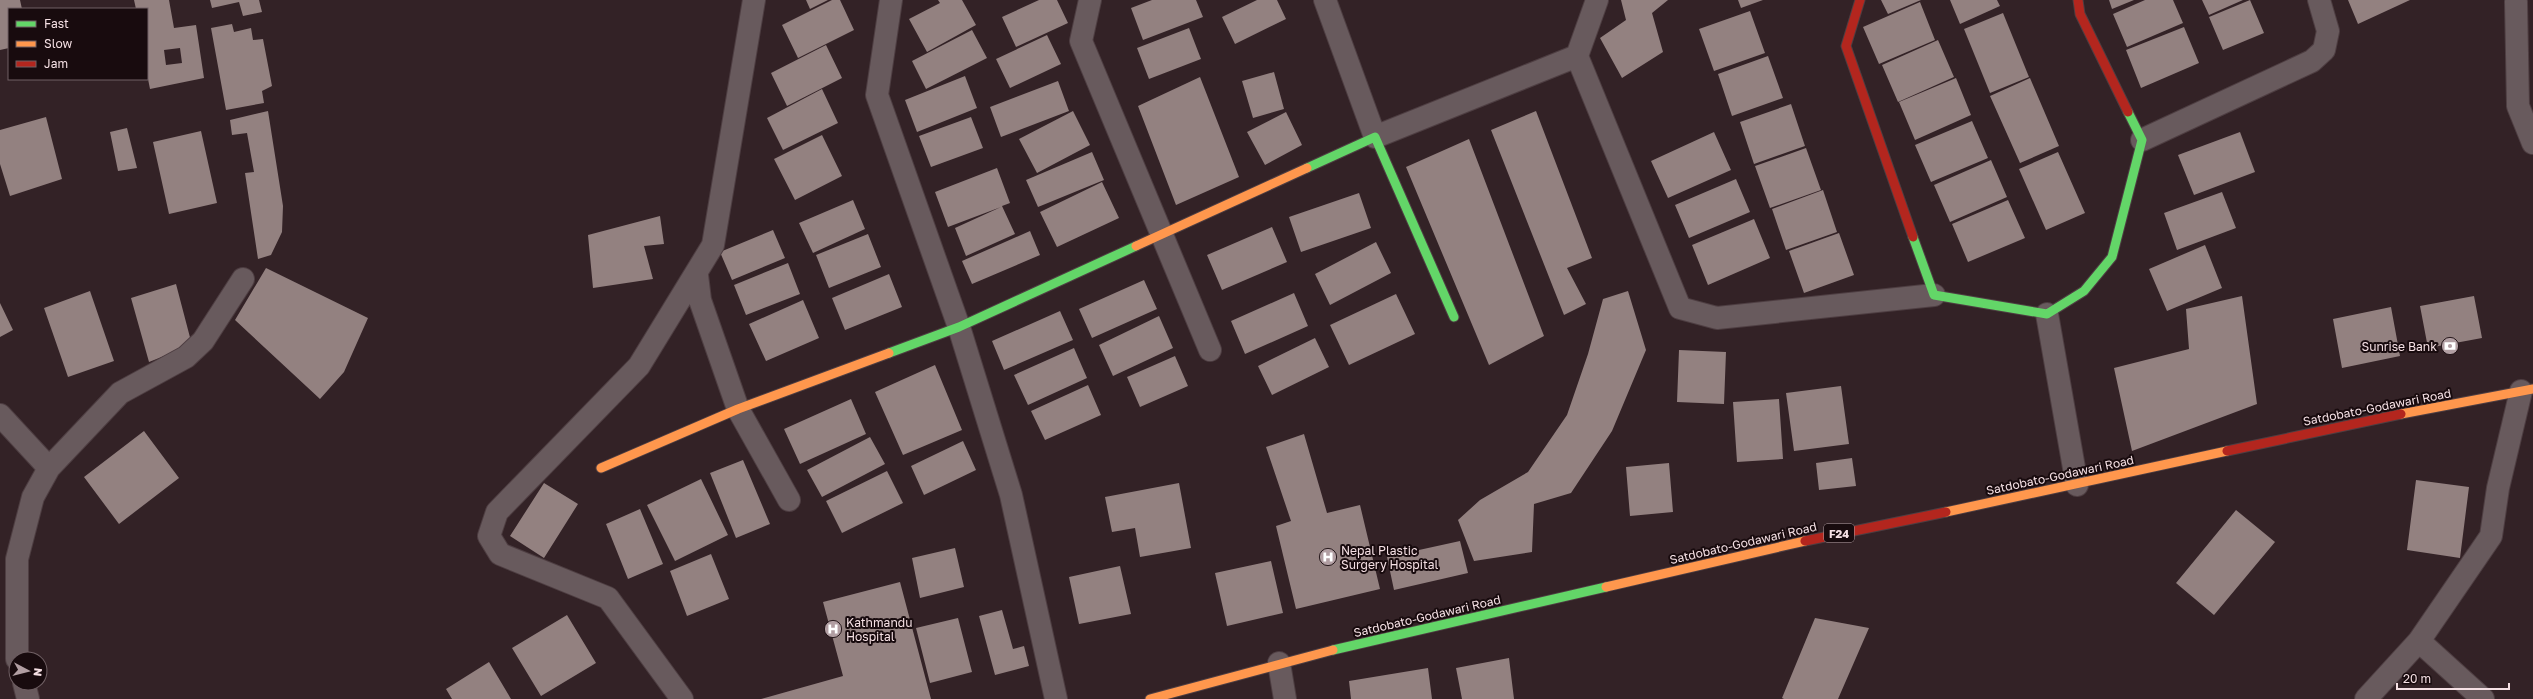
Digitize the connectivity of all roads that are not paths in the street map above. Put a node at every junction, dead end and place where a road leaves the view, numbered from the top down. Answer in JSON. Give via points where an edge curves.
{"nodes":[{"id":1,"x":754,"y":0,"type":"edge"},
{"id":2,"x":891,"y":0,"type":"edge"},
{"id":3,"x":1090,"y":0,"type":"edge"},
{"id":4,"x":1325,"y":0,"type":"edge"},
{"id":5,"x":1597,"y":0,"type":"edge"},
{"id":6,"x":1860,"y":0,"type":"edge"},
{"id":7,"x":2078,"y":0,"type":"edge"},
{"id":8,"x":2319,"y":0,"type":"edge"},
{"id":9,"x":2516,"y":2,"type":"dead end"},
{"id":10,"x":1577,"y":56,"type":"junction"},
{"id":11,"x":1376,"y":137,"type":"junction"},
{"id":12,"x":2142,"y":140,"type":"junction"},
{"id":13,"x":2533,"y":143,"type":"edge"},
{"id":14,"x":1161,"y":236,"type":"junction"},
{"id":15,"x":697,"y":274,"type":"junction"},
{"id":16,"x":243,"y":279,"type":"dead end"},
{"id":17,"x":1934,"y":295,"type":"junction"},
{"id":18,"x":2047,"y":314,"type":"junction"},
{"id":19,"x":1454,"y":317,"type":"dead end"},
{"id":20,"x":959,"y":328,"type":"junction"},
{"id":21,"x":1210,"y":350,"type":"dead end"},
{"id":22,"x":2527,"y":390,"type":"edge"},
{"id":23,"x":738,"y":409,"type":"junction"},
{"id":24,"x":0,"y":415,"type":"edge"},
{"id":25,"x":49,"y":468,"type":"junction"},
{"id":26,"x":601,"y":468,"type":"dead end"},
{"id":27,"x":2077,"y":485,"type":"junction"},
{"id":28,"x":789,"y":500,"type":"dead end"},
{"id":29,"x":2419,"y":641,"type":"junction"},
{"id":30,"x":18,"y":651,"type":"edge"},
{"id":31,"x":1279,"y":663,"type":"junction"},
{"id":32,"x":682,"y":699,"type":"edge"},
{"id":33,"x":1056,"y":699,"type":"edge"},
{"id":34,"x":1150,"y":699,"type":"edge"},
{"id":35,"x":1285,"y":699,"type":"edge"},
{"id":36,"x":2366,"y":699,"type":"edge"},
{"id":37,"x":2483,"y":699,"type":"edge"}],
"edges":[{"from":1,"to":15,"type":"street","via":[[713,245]]},
{"from":2,"to":20,"type":"street","via":[[877,96]]},
{"from":3,"to":14,"type":"street","via":[[1081,41]]},
{"from":4,"to":11,"type":"street"},
{"from":5,"to":10,"type":"street"},
{"from":6,"to":17,"type":"street","via":[[1846,46]]},
{"from":7,"to":12,"type":"street","via":[[2080,14]]},
{"from":8,"to":12,"type":"street","via":[[2328,31],[2324,50],[2312,61]]},
{"from":9,"to":13,"type":"street","via":[[2518,106]]},
{"from":10,"to":11,"type":"street"},
{"from":10,"to":17,"type":"street","via":[[1680,308],[1717,318]]},
{"from":11,"to":14,"type":"street"},
{"from":11,"to":19,"type":"street"},
{"from":12,"to":18,"type":"street","via":[[2112,257],[2084,291]]},
{"from":14,"to":20,"type":"street"},
{"from":14,"to":21,"type":"street"},
{"from":15,"to":23,"type":"street","via":[[700,300]]},
{"from":15,"to":32,"type":"street","via":[[639,366],[497,512],[489,536],[500,554],[608,598]]},
{"from":16,"to":25,"type":"street","via":[[203,341],[186,357],[120,393]]},
{"from":17,"to":18,"type":"street"},
{"from":18,"to":27,"type":"street"},
{"from":20,"to":23,"type":"street"},
{"from":20,"to":33,"type":"street","via":[[1011,495]]},
{"from":22,"to":27,"type":"street","name":"Satdobato-Godawari Road","number":"F24","via":[[2338,426]]},
{"from":22,"to":29,"type":"street","via":[[2498,488],[2491,536]]},
{"from":23,"to":26,"type":"street"},
{"from":23,"to":28,"type":"street"},
{"from":24,"to":25,"type":"street"},
{"from":25,"to":30,"type":"street","via":[[33,497],[17,559]]},
{"from":27,"to":31,"type":"street","name":"Satdobato-Godawari Road","number":"F24","via":[[1832,535]]},
{"from":29,"to":36,"type":"street"},
{"from":29,"to":37,"type":"street"},
{"from":31,"to":34,"type":"street","name":"Satdobato-Godawari Road","number":"F24"},
{"from":31,"to":35,"type":"street"}]}
